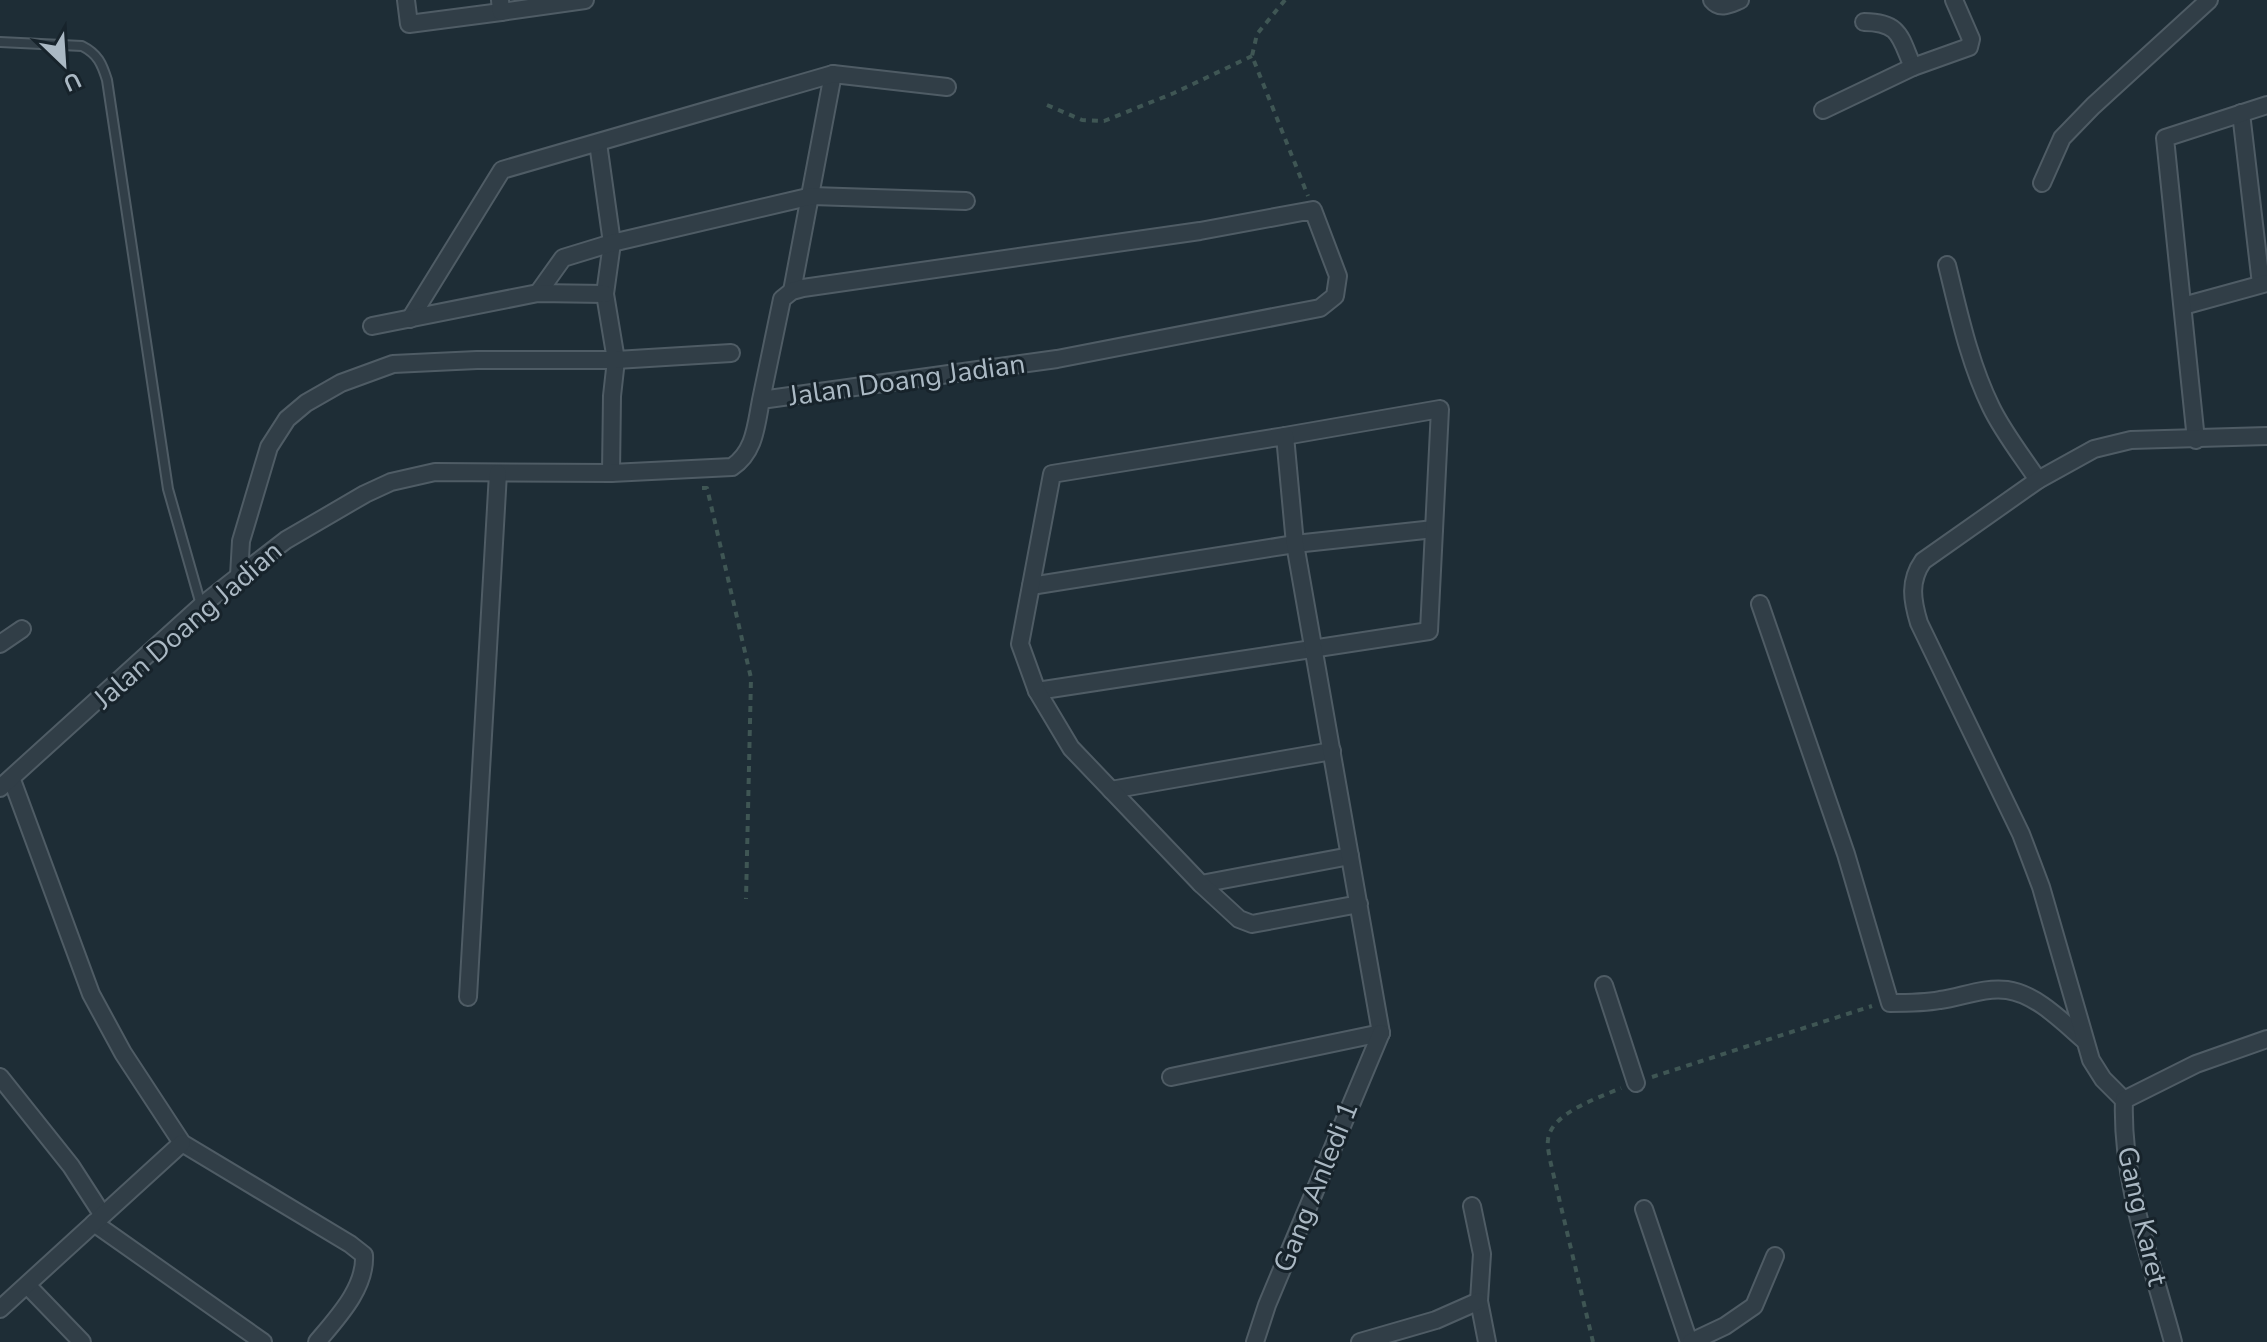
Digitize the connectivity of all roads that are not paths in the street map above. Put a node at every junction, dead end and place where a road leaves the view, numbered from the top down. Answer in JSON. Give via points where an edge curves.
{"nodes":[{"id":1,"x":406,"y":0,"type":"edge"},
{"id":2,"x":585,"y":0,"type":"edge"},
{"id":3,"x":1712,"y":0,"type":"edge"},
{"id":4,"x":1740,"y":0,"type":"edge"},
{"id":5,"x":1954,"y":0,"type":"edge"},
{"id":6,"x":2209,"y":0,"type":"edge"},
{"id":7,"x":500,"y":6,"type":"edge"},
{"id":8,"x":1864,"y":22,"type":"dead end"},
{"id":9,"x":0,"y":42,"type":"edge"},
{"id":10,"x":1913,"y":67,"type":"junction"},
{"id":11,"x":833,"y":74,"type":"junction"},
{"id":12,"x":947,"y":87,"type":"dead end"},
{"id":13,"x":2267,"y":105,"type":"edge"},
{"id":14,"x":1823,"y":110,"type":"dead end"},
{"id":15,"x":2241,"y":113,"type":"junction"},
{"id":16,"x":598,"y":143,"type":"junction"},
{"id":17,"x":2042,"y":183,"type":"dead end"},
{"id":18,"x":812,"y":196,"type":"junction"},
{"id":19,"x":966,"y":201,"type":"dead end"},
{"id":20,"x":612,"y":243,"type":"junction"},
{"id":21,"x":1947,"y":265,"type":"dead end"},
{"id":22,"x":2264,"y":283,"type":"edge"},
{"id":23,"x":792,"y":291,"type":"junction"},
{"id":24,"x":538,"y":293,"type":"junction"},
{"id":25,"x":605,"y":294,"type":"junction"},
{"id":26,"x":2183,"y":306,"type":"junction"},
{"id":27,"x":410,"y":319,"type":"junction"},
{"id":28,"x":372,"y":326,"type":"dead end"},
{"id":29,"x":731,"y":353,"type":"dead end"},
{"id":30,"x":616,"y":360,"type":"junction"},
{"id":31,"x":761,"y":400,"type":"junction"},
{"id":32,"x":1285,"y":436,"type":"junction"},
{"id":33,"x":2267,"y":436,"type":"edge"},
{"id":34,"x":2196,"y":440,"type":"junction"},
{"id":35,"x":498,"y":473,"type":"junction"},
{"id":36,"x":611,"y":473,"type":"junction"},
{"id":37,"x":2038,"y":480,"type":"junction"},
{"id":38,"x":1434,"y":529,"type":"junction"},
{"id":39,"x":1295,"y":544,"type":"junction"},
{"id":40,"x":239,"y":576,"type":"junction"},
{"id":41,"x":1031,"y":586,"type":"junction"},
{"id":42,"x":1760,"y":604,"type":"dead end"},
{"id":43,"x":201,"y":606,"type":"junction"},
{"id":44,"x":22,"y":629,"type":"dead end"},
{"id":45,"x":0,"y":644,"type":"edge"},
{"id":46,"x":1314,"y":649,"type":"junction"},
{"id":47,"x":1037,"y":691,"type":"junction"},
{"id":48,"x":1332,"y":751,"type":"junction"},
{"id":49,"x":6,"y":784,"type":"edge"},
{"id":50,"x":1111,"y":790,"type":"junction"},
{"id":51,"x":1350,"y":856,"type":"junction"},
{"id":52,"x":1201,"y":884,"type":"junction"},
{"id":53,"x":1359,"y":904,"type":"junction"},
{"id":54,"x":1604,"y":985,"type":"dead end"},
{"id":55,"x":468,"y":997,"type":"dead end"},
{"id":56,"x":1381,"y":1033,"type":"junction"},
{"id":57,"x":2267,"y":1039,"type":"edge"},
{"id":58,"x":2085,"y":1041,"type":"junction"},
{"id":59,"x":0,"y":1077,"type":"edge"},
{"id":60,"x":1171,"y":1077,"type":"dead end"},
{"id":61,"x":1636,"y":1083,"type":"road end"},
{"id":62,"x":2124,"y":1100,"type":"junction"},
{"id":63,"x":182,"y":1143,"type":"junction"},
{"id":64,"x":1472,"y":1206,"type":"dead end"},
{"id":65,"x":1644,"y":1209,"type":"dead end"},
{"id":66,"x":98,"y":1219,"type":"junction"},
{"id":67,"x":1775,"y":1256,"type":"dead end"},
{"id":68,"x":27,"y":1285,"type":"junction"},
{"id":69,"x":1479,"y":1301,"type":"junction"},
{"id":70,"x":0,"y":1309,"type":"edge"},
{"id":71,"x":321,"y":1341,"type":"edge"},
{"id":72,"x":82,"y":1342,"type":"edge"},
{"id":73,"x":263,"y":1342,"type":"edge"},
{"id":74,"x":1255,"y":1342,"type":"edge"},
{"id":75,"x":1360,"y":1342,"type":"edge"},
{"id":76,"x":1487,"y":1342,"type":"edge"},
{"id":77,"x":1690,"y":1342,"type":"edge"},
{"id":78,"x":2173,"y":1342,"type":"edge"}],
"edges":[{"from":1,"to":7,"type":"street","via":[[409,24]]},
{"from":2,"to":7,"type":"street"},
{"from":3,"to":4,"type":"street","via":[[1723,6]]},
{"from":5,"to":10,"type":"street","via":[[1972,42],[1969,47]]},
{"from":6,"to":17,"type":"street","via":[[2062,138]]},
{"from":8,"to":10,"type":"street","via":[[1885,23],[1895,31]]},
{"from":9,"to":43,"type":"lane","via":[[82,46],[92,51],[107,80],[168,489]]},
{"from":10,"to":14,"type":"street"},
{"from":11,"to":12,"type":"street"},
{"from":11,"to":16,"type":"street"},
{"from":11,"to":18,"type":"street"},
{"from":13,"to":15,"type":"street"},
{"from":15,"to":22,"type":"street"},
{"from":15,"to":26,"type":"street","via":[[2165,138]]},
{"from":16,"to":20,"type":"street"},
{"from":16,"to":27,"type":"street","via":[[502,170]]},
{"from":18,"to":19,"type":"street"},
{"from":18,"to":20,"type":"street"},
{"from":18,"to":23,"type":"street"},
{"from":20,"to":24,"type":"street","via":[[563,258]]},
{"from":20,"to":25,"type":"street"},
{"from":21,"to":37,"type":"street","via":[[1986,396]]},
{"from":22,"to":26,"type":"street"},
{"from":23,"to":31,"type":"street","via":[[777,311]]},
{"from":23,"to":31,"type":"street","name":"Jalan Doang Jadian","via":[[1313,210],[1338,276],[1335,296],[1320,308],[1057,359]]},
{"from":24,"to":25,"type":"street"},
{"from":24,"to":27,"type":"street"},
{"from":25,"to":30,"type":"street"},
{"from":26,"to":34,"type":"street"},
{"from":27,"to":28,"type":"street"},
{"from":29,"to":30,"type":"street"},
{"from":30,"to":36,"type":"street"},
{"from":30,"to":40,"type":"street","via":[[393,364],[306,403],[287,419],[269,447],[241,541]]},
{"from":31,"to":36,"type":"street","name":"Jalan Doang Jadian","via":[[752,444],[732,467]]},
{"from":32,"to":38,"type":"street","via":[[1440,409]]},
{"from":32,"to":39,"type":"street"},
{"from":32,"to":41,"type":"street","via":[[1052,474]]},
{"from":33,"to":34,"type":"street"},
{"from":34,"to":37,"type":"street","via":[[2131,440],[2094,449]]},
{"from":35,"to":36,"type":"street","name":"Jalan Doang Jadian"},
{"from":35,"to":40,"type":"street","name":"Jalan Doang Jadian","via":[[435,472],[391,482],[286,540]]},
{"from":35,"to":55,"type":"street"},
{"from":37,"to":58,"type":"street","via":[[1923,561],[1916,572],[1913,602],[2021,834]]},
{"from":38,"to":39,"type":"street"},
{"from":38,"to":46,"type":"street","via":[[1429,631]]},
{"from":39,"to":41,"type":"street"},
{"from":39,"to":46,"type":"street"},
{"from":40,"to":43,"type":"street","name":"Jalan Doang Jadian"},
{"from":41,"to":47,"type":"street","via":[[1020,644]]},
{"from":42,"to":58,"type":"street","via":[[1846,854],[1890,1003],[2008,990],[2055,1015]]},
{"from":43,"to":49,"type":"street","name":"Jalan Doang Jadian"},
{"from":44,"to":45,"type":"street"},
{"from":46,"to":47,"type":"street"},
{"from":46,"to":48,"type":"street"},
{"from":47,"to":50,"type":"street","via":[[1071,748]]},
{"from":48,"to":50,"type":"street"},
{"from":48,"to":51,"type":"street"},
{"from":49,"to":63,"type":"street","via":[[91,994]]},
{"from":50,"to":52,"type":"street"},
{"from":51,"to":52,"type":"street"},
{"from":51,"to":53,"type":"street"},
{"from":52,"to":53,"type":"street","via":[[1239,919],[1252,924]]},
{"from":53,"to":56,"type":"street"},
{"from":54,"to":61,"type":"street"},
{"from":56,"to":60,"type":"street"},
{"from":56,"to":74,"type":"street","name":"Gang Anledi 1"},
{"from":57,"to":62,"type":"street","via":[[2196,1064]]},
{"from":58,"to":62,"type":"street","via":[[2103,1079]]},
{"from":59,"to":66,"type":"street","via":[[71,1166]]},
{"from":62,"to":78,"type":"street","name":"Gang Karet","via":[[2122,1136],[2130,1180]]},
{"from":63,"to":66,"type":"street"},
{"from":63,"to":71,"type":"street","via":[[364,1255],[358,1287]]},
{"from":64,"to":69,"type":"street","via":[[1482,1254]]},
{"from":65,"to":77,"type":"street"},
{"from":66,"to":68,"type":"street"},
{"from":66,"to":73,"type":"street"},
{"from":67,"to":77,"type":"street","via":[[1754,1306]]},
{"from":68,"to":70,"type":"street"},
{"from":68,"to":72,"type":"street"},
{"from":69,"to":75,"type":"street"},
{"from":69,"to":76,"type":"street"}]}
